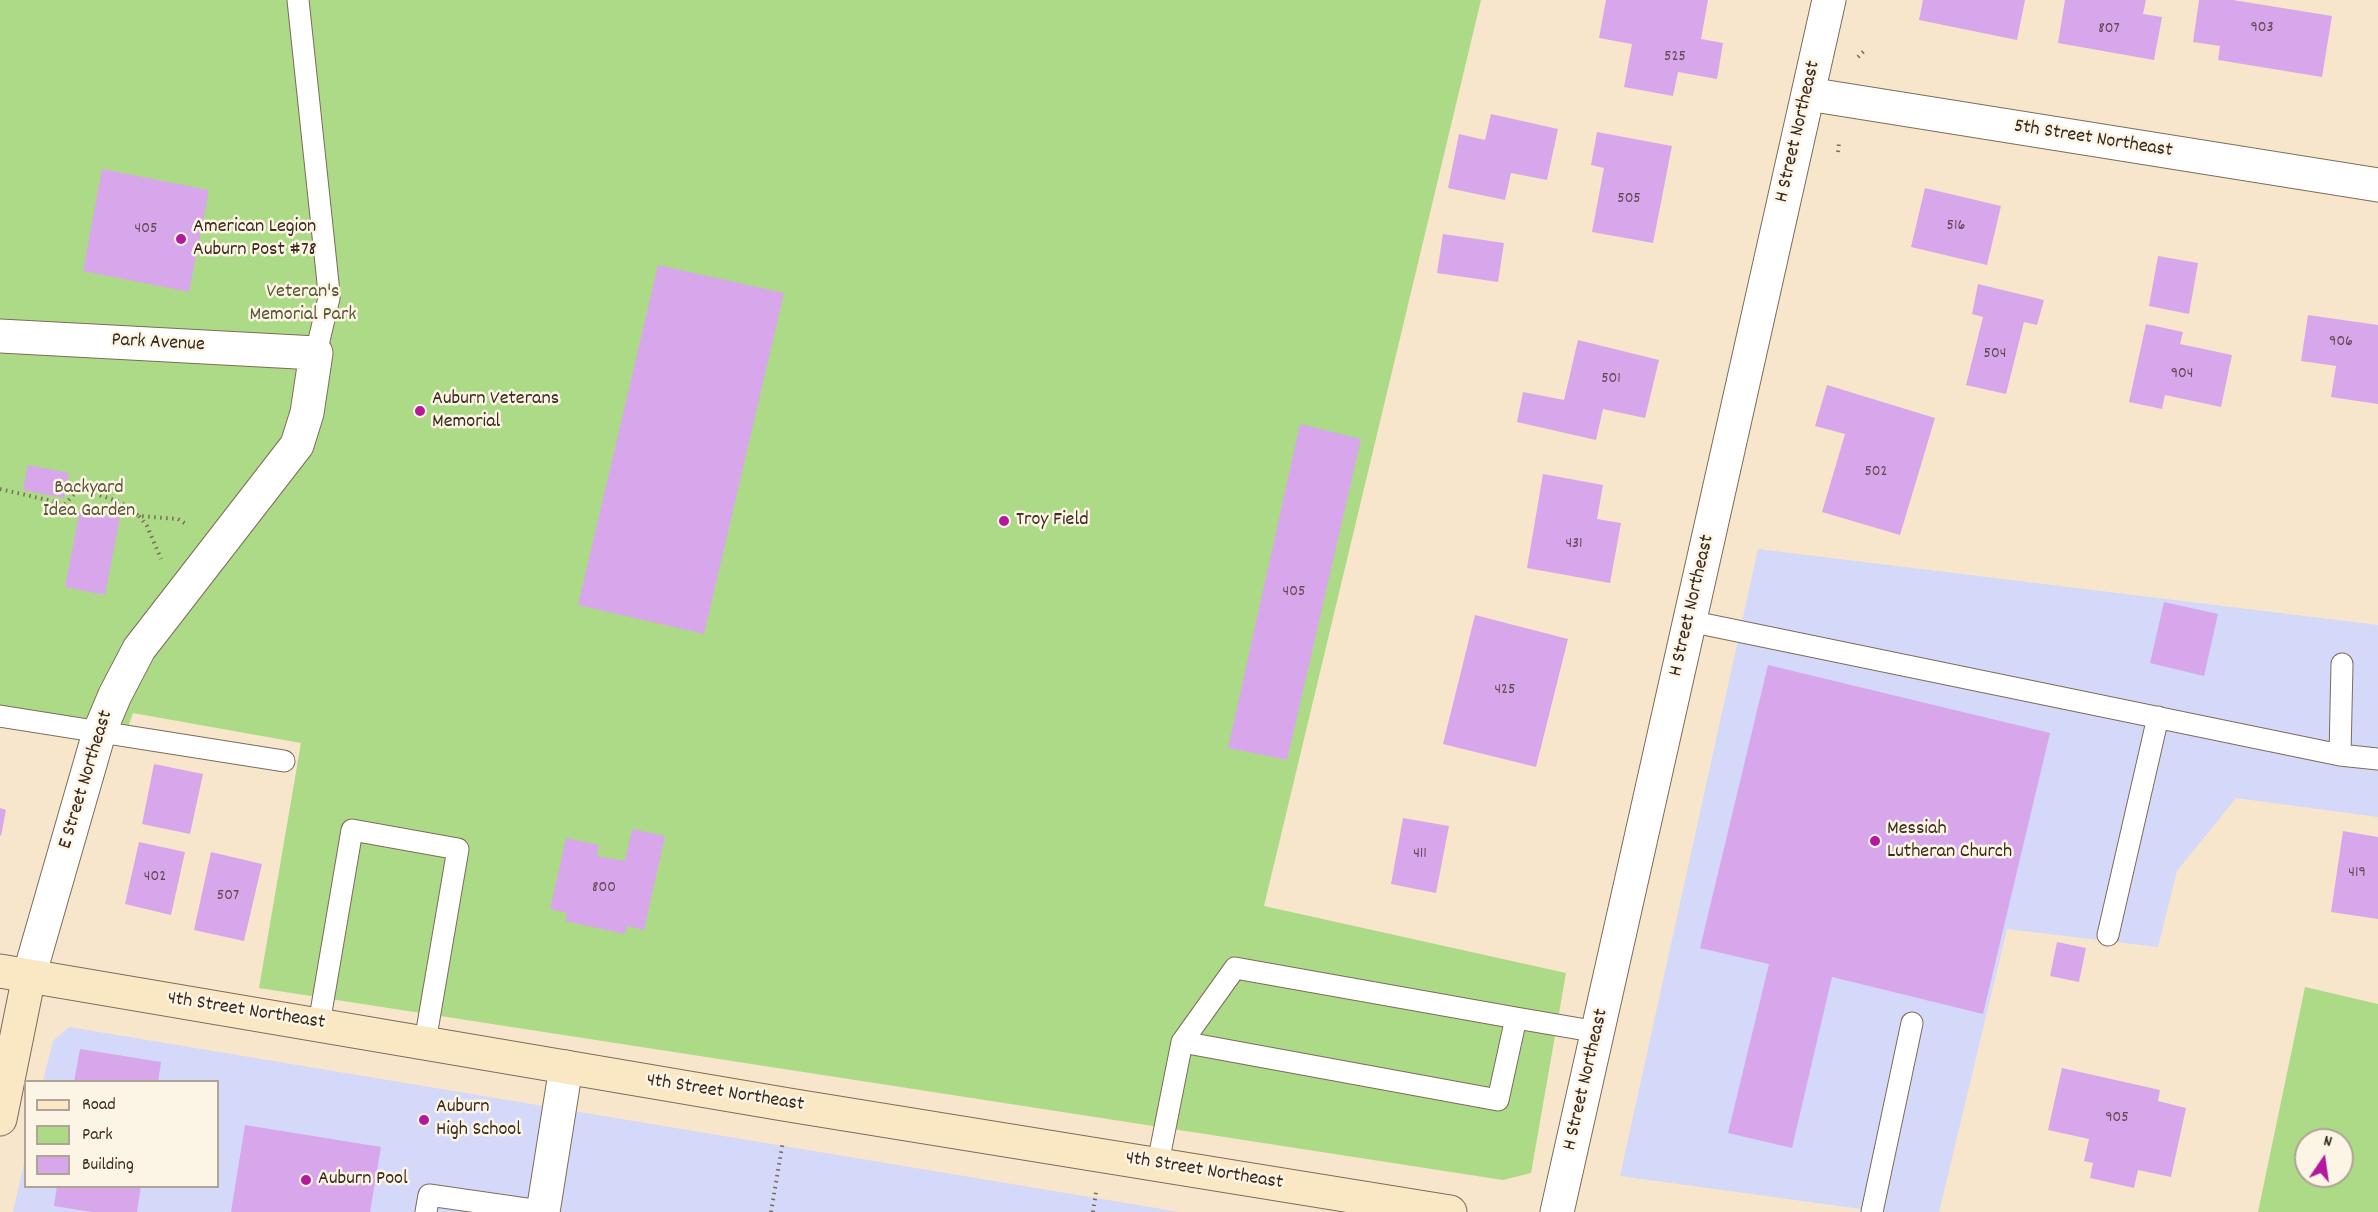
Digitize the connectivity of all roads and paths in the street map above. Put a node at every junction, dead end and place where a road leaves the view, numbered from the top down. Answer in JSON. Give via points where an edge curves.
{"nodes":[{"id":1,"x":298,"y":0,"type":"edge"},
{"id":2,"x":1829,"y":0,"type":"edge"},
{"id":3,"x":1865,"y":50,"type":"dead end"},
{"id":4,"x":1858,"y":57,"type":"dead end"},
{"id":5,"x":1808,"y":94,"type":"junction"},
{"id":6,"x":1839,"y":143,"type":"dead end"},
{"id":7,"x":1838,"y":152,"type":"dead end"},
{"id":8,"x":2378,"y":185,"type":"edge"},
{"id":9,"x":0,"y":336,"type":"edge"},
{"id":10,"x":316,"y":353,"type":"junction"},
{"id":11,"x":0,"y":489,"type":"edge"},
{"id":12,"x":139,"y":516,"type":"junction"},
{"id":13,"x":186,"y":524,"type":"dead end"},
{"id":14,"x":161,"y":559,"type":"dead end"},
{"id":15,"x":1689,"y":621,"type":"junction"},
{"id":16,"x":2342,"y":664,"type":"dead end"},
{"id":17,"x":0,"y":716,"type":"edge"},
{"id":18,"x":2158,"y":717,"type":"junction"},
{"id":19,"x":99,"y":733,"type":"junction"},
{"id":20,"x":2340,"y":755,"type":"junction"},
{"id":21,"x":2378,"y":759,"type":"edge"},
{"id":22,"x":284,"y":761,"type":"dead end"},
{"id":23,"x":2108,"y":936,"type":"dead end"},
{"id":24,"x":15,"y":974,"type":"edge"},
{"id":25,"x":1516,"y":1018,"type":"junction"},
{"id":26,"x":1912,"y":1023,"type":"dead end"},
{"id":27,"x":320,"y":1024,"type":"junction"},
{"id":28,"x":1598,"y":1032,"type":"junction"},
{"id":29,"x":425,"y":1042,"type":"junction"},
{"id":30,"x":1182,"y":1042,"type":"junction"},
{"id":31,"x":566,"y":1067,"type":"junction"},
{"id":32,"x":789,"y":1104,"type":"junction"},
{"id":33,"x":0,"y":1119,"type":"edge"},
{"id":34,"x":1158,"y":1163,"type":"junction"},
{"id":35,"x":426,"y":1212,"type":"edge"},
{"id":36,"x":544,"y":1212,"type":"edge"},
{"id":37,"x":771,"y":1212,"type":"edge"},
{"id":38,"x":1450,"y":1212,"type":"edge"},
{"id":39,"x":1557,"y":1212,"type":"edge"},
{"id":40,"x":1872,"y":1212,"type":"edge"}],
"edges":[{"from":1,"to":10,"type":"lane","via":[[328,283]]},
{"from":2,"to":5,"type":"street","name":"H Street Northeast"},
{"from":3,"to":4,"type":"path"},
{"from":5,"to":8,"type":"street","name":"5th Street Northeast"},
{"from":5,"to":15,"type":"street","name":"H Street Northeast"},
{"from":6,"to":7,"type":"path"},
{"from":9,"to":10,"type":"street","name":"Park Avenue"},
{"from":10,"to":19,"type":"street","name":"E Street Northeast","via":[[307,413],[297,445],[139,650]]},
{"from":11,"to":12,"type":"path","via":[[55,504],[65,504],[77,491],[87,491],[120,502]]},
{"from":12,"to":13,"type":"path","via":[[178,519]]},
{"from":12,"to":14,"type":"path"},
{"from":15,"to":18,"type":"lane"},
{"from":15,"to":28,"type":"street","name":"H Street Northeast"},
{"from":16,"to":20,"type":"lane"},
{"from":17,"to":19,"type":"lane"},
{"from":18,"to":20,"type":"lane"},
{"from":18,"to":23,"type":"lane"},
{"from":19,"to":22,"type":"lane"},
{"from":19,"to":24,"type":"street","name":"E Street Northeast"},
{"from":20,"to":21,"type":"lane"},
{"from":24,"to":27,"type":"street","name":"4th Street Northeast"},
{"from":24,"to":33,"type":"street","name":"E Street Northeast"},
{"from":25,"to":28,"type":"lane"},
{"from":25,"to":30,"type":"lane","via":[[1235,968]]},
{"from":25,"to":30,"type":"lane","via":[[1498,1100]]},
{"from":26,"to":40,"type":"lane"},
{"from":27,"to":29,"type":"street","name":"4th Street Northeast"},
{"from":27,"to":29,"type":"lane","via":[[352,830],[364,832],[458,849]]},
{"from":28,"to":39,"type":"street","name":"H Street Northeast"},
{"from":29,"to":31,"type":"street","name":"4th Street Northeast"},
{"from":30,"to":34,"type":"lane"},
{"from":31,"to":32,"type":"street","name":"4th Street Northeast"},
{"from":31,"to":36,"type":"street"},
{"from":32,"to":34,"type":"street","name":"4th Street Northeast"},
{"from":32,"to":37,"type":"path"},
{"from":34,"to":38,"type":"street","name":"4th Street Northeast"},
{"from":35,"to":36,"type":"lane","via":[[429,1195]]}]}
